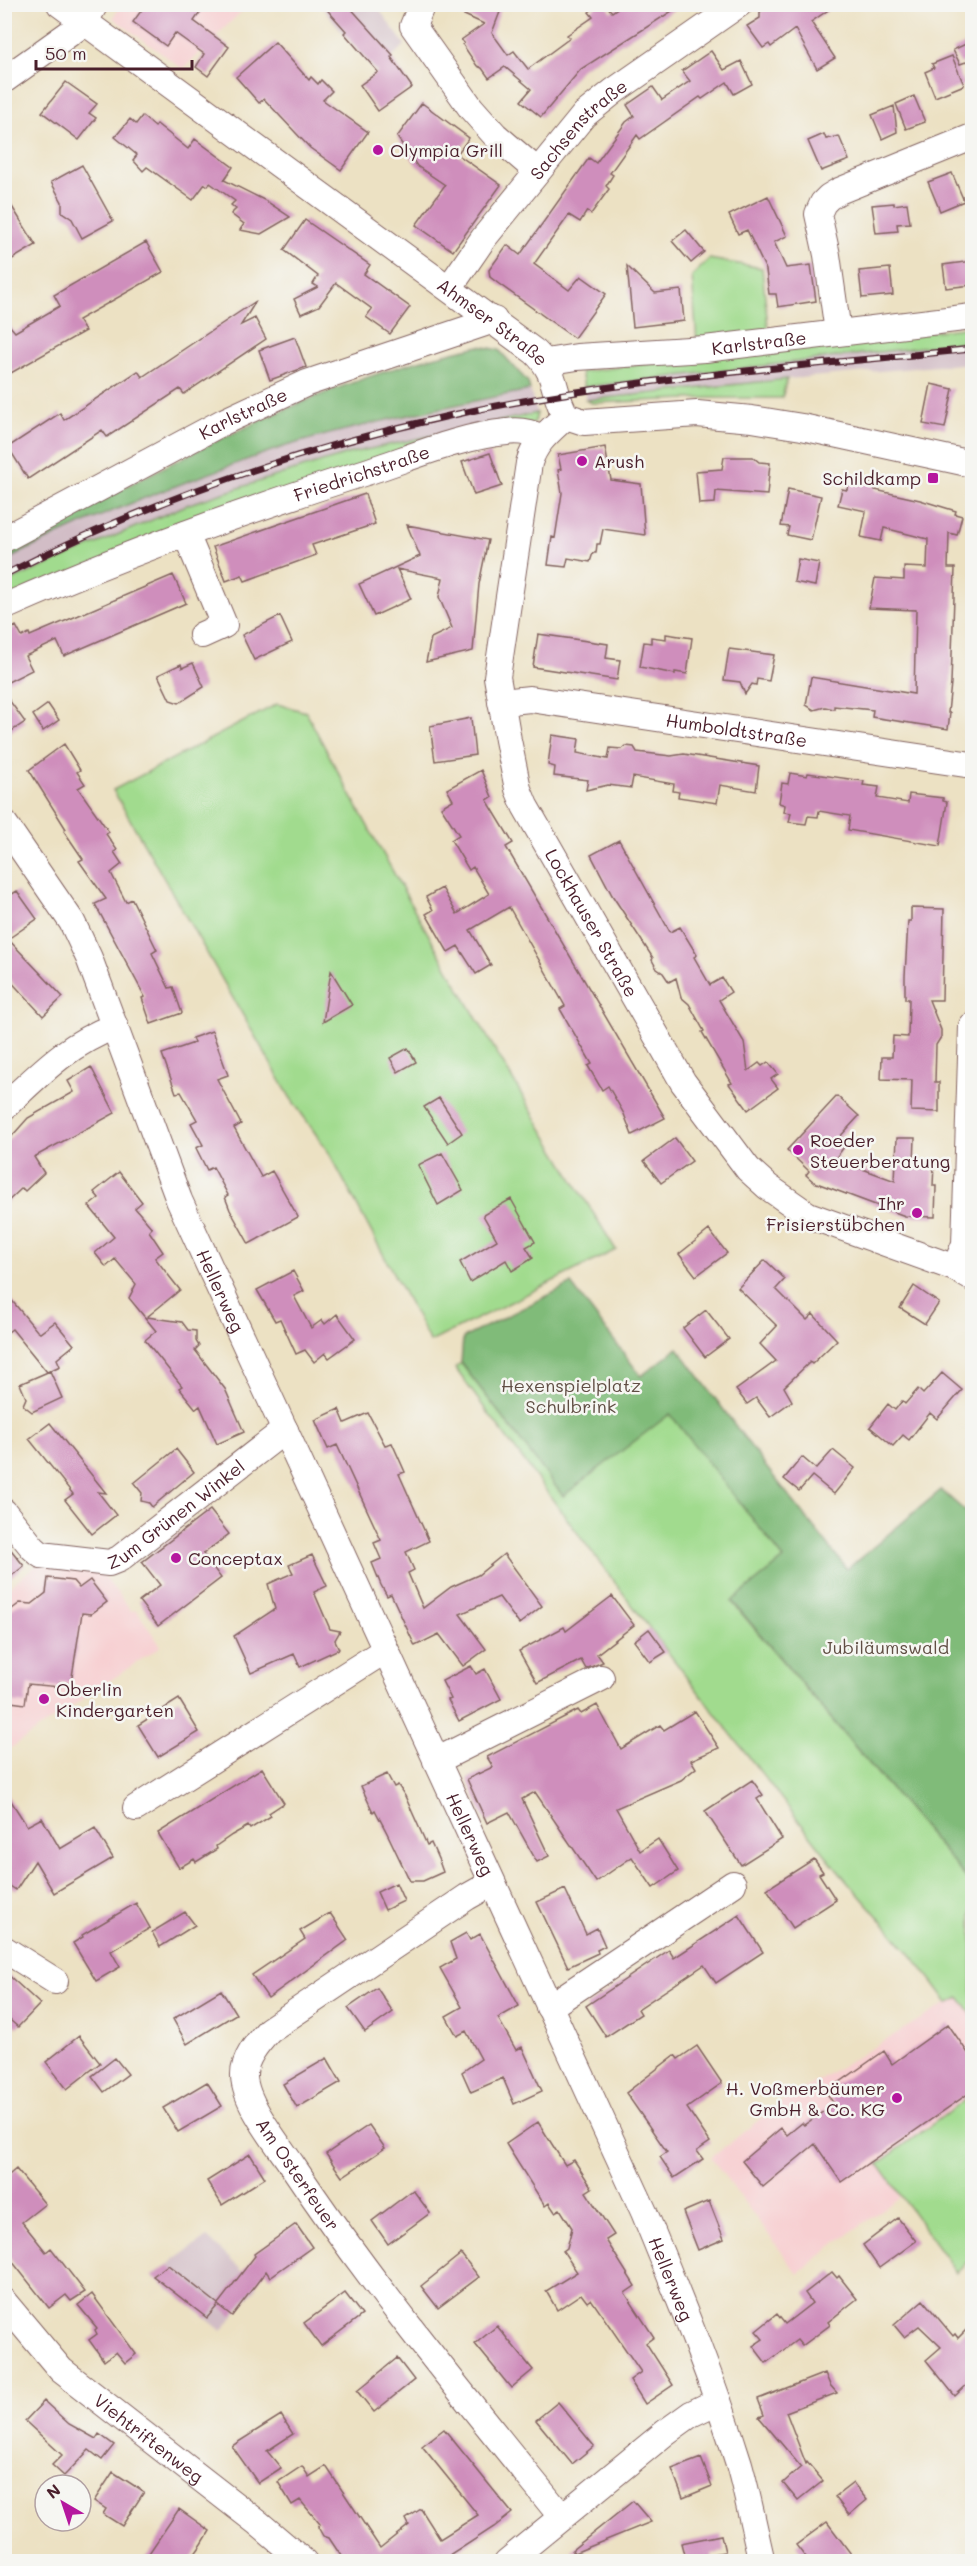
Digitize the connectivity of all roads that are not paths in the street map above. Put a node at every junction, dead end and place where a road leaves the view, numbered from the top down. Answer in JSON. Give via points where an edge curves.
{"nodes":[{"id":1,"x":60,"y":4,"type":"edge"},
{"id":2,"x":739,"y":4,"type":"edge"},
{"id":3,"x":90,"y":14,"type":"edge"},
{"id":4,"x":417,"y":15,"type":"edge"},
{"id":5,"x":4,"y":80,"type":"edge"},
{"id":6,"x":972,"y":137,"type":"edge"},
{"id":7,"x":537,"y":171,"type":"junction"},
{"id":8,"x":450,"y":288,"type":"junction"},
{"id":9,"x":972,"y":317,"type":"edge"},
{"id":10,"x":494,"y":320,"type":"junction"},
{"id":11,"x":838,"y":332,"type":"junction"},
{"id":12,"x":546,"y":362,"type":"junction"},
{"id":13,"x":566,"y":416,"type":"junction"},
{"id":14,"x":542,"y":438,"type":"junction"},
{"id":15,"x":972,"y":464,"type":"edge"},
{"id":16,"x":186,"y":534,"type":"junction"},
{"id":17,"x":4,"y":539,"type":"edge"},
{"id":18,"x":4,"y":607,"type":"edge"},
{"id":19,"x":202,"y":635,"type":"dead end"},
{"id":20,"x":501,"y":702,"type":"junction"},
{"id":21,"x":972,"y":765,"type":"edge"},
{"id":22,"x":4,"y":823,"type":"edge"},
{"id":23,"x":115,"y":1026,"type":"junction"},
{"id":24,"x":972,"y":1026,"type":"edge"},
{"id":25,"x":972,"y":1063,"type":"edge"},
{"id":26,"x":4,"y":1107,"type":"edge"},
{"id":27,"x":964,"y":1273,"type":"edge"},
{"id":28,"x":285,"y":1430,"type":"junction"},
{"id":29,"x":4,"y":1512,"type":"edge"},
{"id":30,"x":384,"y":1651,"type":"junction"},
{"id":31,"x":601,"y":1678,"type":"dead end"},
{"id":32,"x":436,"y":1761,"type":"junction"},
{"id":33,"x":136,"y":1808,"type":"dead end"},
{"id":34,"x":492,"y":1883,"type":"junction"},
{"id":35,"x":733,"y":1884,"type":"dead end"},
{"id":36,"x":4,"y":1948,"type":"edge"},
{"id":37,"x":55,"y":1981,"type":"dead end"},
{"id":38,"x":549,"y":2007,"type":"junction"},
{"id":39,"x":4,"y":2302,"type":"edge"},
{"id":40,"x":718,"y":2401,"type":"junction"},
{"id":41,"x":561,"y":2516,"type":"junction"},
{"id":42,"x":304,"y":2562,"type":"edge"},
{"id":43,"x":507,"y":2562,"type":"edge"},
{"id":44,"x":762,"y":2562,"type":"edge"}],
"edges":[{"from":1,"to":3,"type":"street","name":"Ahmser Straße"},
{"from":2,"to":7,"type":"street","name":"Sachsenstraße","via":[[584,115]]},
{"from":3,"to":5,"type":"street"},
{"from":3,"to":8,"type":"street","name":"Ahmser Straße"},
{"from":4,"to":7,"type":"street","via":[[471,108]]},
{"from":6,"to":11,"type":"street","via":[[839,192],[822,203],[818,214]]},
{"from":7,"to":8,"type":"street","name":"Sachsenstraße"},
{"from":8,"to":10,"type":"street","name":"Ahmser Straße"},
{"from":9,"to":11,"type":"street","name":"Karlstraße"},
{"from":10,"to":12,"type":"street","name":"Ahmser Straße"},
{"from":10,"to":17,"type":"street","name":"Karlstraße","via":[[308,383],[223,422]]},
{"from":11,"to":12,"type":"street","name":"Karlstraße","via":[[705,349]]},
{"from":12,"to":13,"type":"street","name":"Ahmser Straße"},
{"from":13,"to":14,"type":"street","name":"Lockhauser Straße"},
{"from":13,"to":15,"type":"street","via":[[584,422],[697,414],[752,419]]},
{"from":14,"to":16,"type":"street","name":"Friedrichstraße","via":[[529,432],[491,434],[308,490]]},
{"from":14,"to":20,"type":"street","name":"Lockhauser Straße","via":[[529,463],[497,677]]},
{"from":16,"to":18,"type":"street","name":"Friedrichstraße"},
{"from":16,"to":19,"type":"street","via":[[224,624]]},
{"from":20,"to":21,"type":"street","name":"Humboldtstraße","via":[[530,699]]},
{"from":20,"to":27,"type":"street","name":"Lockhauser Straße","via":[[525,806],[683,1082],[748,1169],[808,1215]]},
{"from":22,"to":23,"type":"street","name":"Hellerweg","via":[[72,922]]},
{"from":23,"to":26,"type":"street","via":[[91,1035],[59,1056]]},
{"from":23,"to":28,"type":"street","name":"Hellerweg","via":[[175,1190]]},
{"from":24,"to":25,"type":"street"},
{"from":25,"to":27,"type":"street"},
{"from":28,"to":29,"type":"street","name":"Zum Grünen Winkel","via":[[109,1563],[41,1554]]},
{"from":28,"to":30,"type":"street","name":"Hellerweg"},
{"from":30,"to":32,"type":"street","name":"Hellerweg"},
{"from":30,"to":33,"type":"street"},
{"from":31,"to":32,"type":"street"},
{"from":32,"to":34,"type":"street","name":"Hellerweg"},
{"from":34,"to":38,"type":"street","name":"Hellerweg"},
{"from":34,"to":41,"type":"street","name":"Am Osterfeuer","via":[[269,2030],[248,2060],[244,2078],[251,2100],[278,2145],[354,2255]]},
{"from":35,"to":38,"type":"street"},
{"from":36,"to":37,"type":"street"},
{"from":38,"to":40,"type":"street","name":"Hellerweg","via":[[644,2212]]},
{"from":39,"to":42,"type":"street","name":"Viehtriftenweg","via":[[61,2370]]},
{"from":40,"to":41,"type":"street","via":[[666,2432]]},
{"from":40,"to":44,"type":"street","name":"Hellerweg","via":[[739,2466]]},
{"from":41,"to":43,"type":"street"}]}
